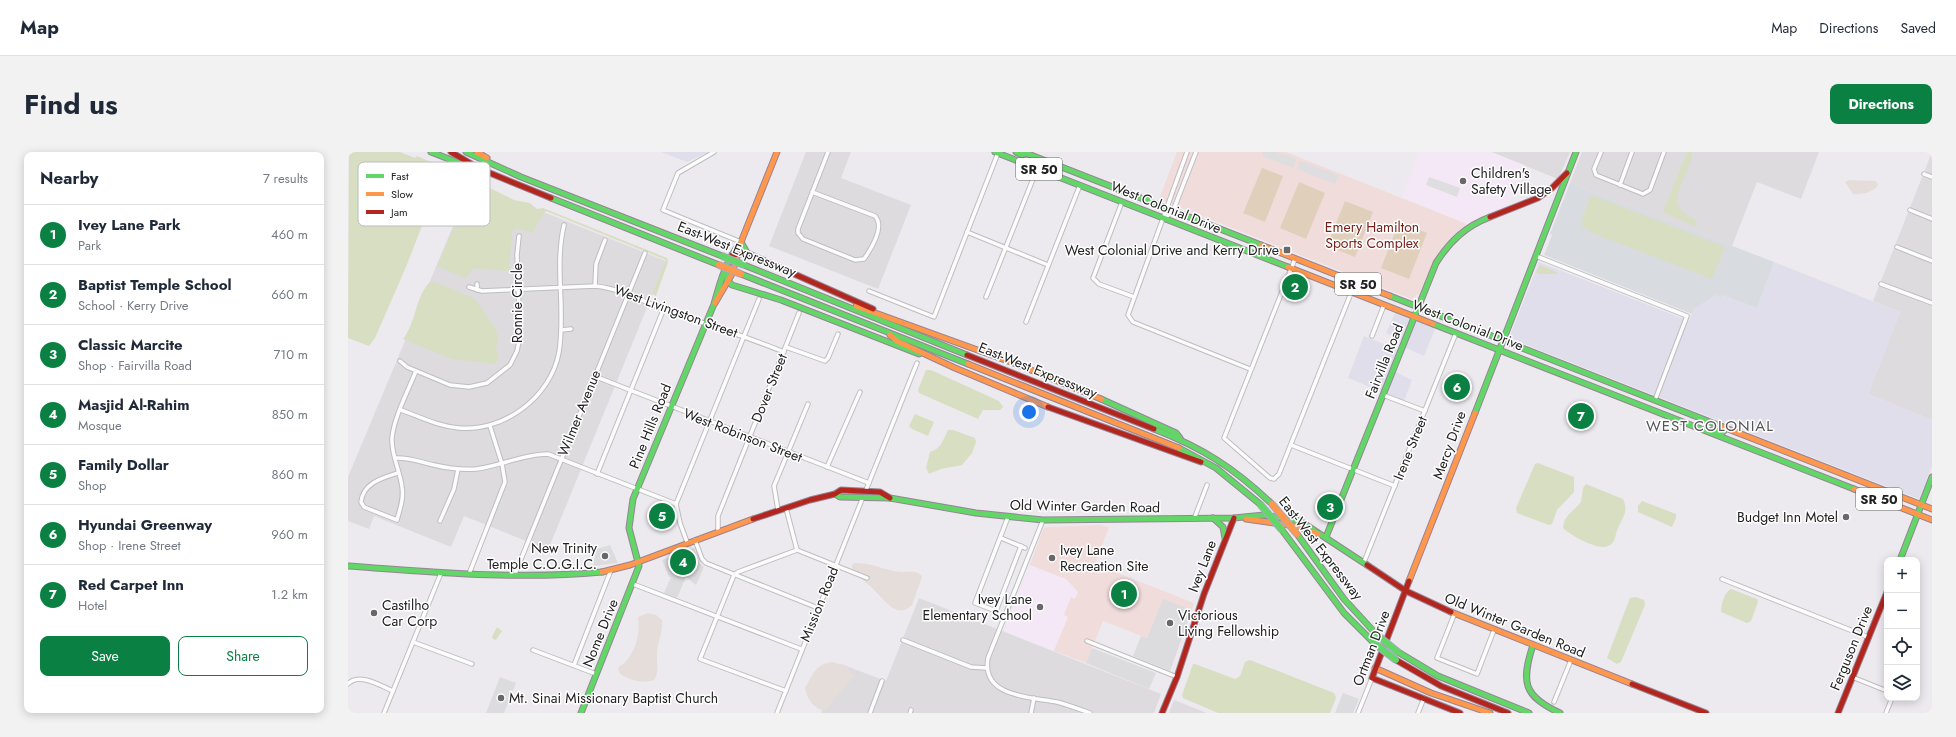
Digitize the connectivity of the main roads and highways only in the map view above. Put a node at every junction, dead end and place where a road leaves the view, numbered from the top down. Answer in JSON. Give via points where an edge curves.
{"nodes":[{"id":1,"x":431,"y":152,"type":"edge"},
{"id":2,"x":451,"y":152,"type":"edge"},
{"id":3,"x":466,"y":152,"type":"edge"},
{"id":4,"x":477,"y":152,"type":"edge"},
{"id":5,"x":777,"y":152,"type":"edge"},
{"id":6,"x":997,"y":152,"type":"edge"},
{"id":7,"x":1016,"y":152,"type":"edge"},
{"id":8,"x":1576,"y":152,"type":"edge"},
{"id":9,"x":1025,"y":153,"type":"edge"},
{"id":10,"x":457,"y":162,"type":"edge"},
{"id":11,"x":468,"y":162,"type":"edge"},
{"id":12,"x":487,"y":162,"type":"edge"},
{"id":13,"x":490,"y":164,"type":"edge"},
{"id":14,"x":499,"y":168,"type":"junction"},
{"id":15,"x":1569,"y":170,"type":"junction"},
{"id":16,"x":490,"y":173,"type":"edge"},
{"id":17,"x":1077,"y":174,"type":"junction"},
{"id":18,"x":1056,"y":176,"type":"junction"},
{"id":19,"x":1080,"y":185,"type":"junction"},
{"id":20,"x":1106,"y":185,"type":"junction"},
{"id":21,"x":1555,"y":186,"type":"junction"},
{"id":22,"x":1563,"y":187,"type":"junction"},
{"id":23,"x":1231,"y":234,"type":"junction"},
{"id":24,"x":741,"y":242,"type":"junction"},
{"id":25,"x":1227,"y":244,"type":"junction"},
{"id":26,"x":740,"y":253,"type":"junction"},
{"id":27,"x":747,"y":253,"type":"junction"},
{"id":28,"x":732,"y":255,"type":"junction"},
{"id":29,"x":726,"y":269,"type":"junction"},
{"id":30,"x":728,"y":283,"type":"junction"},
{"id":31,"x":832,"y":300,"type":"junction"},
{"id":32,"x":714,"y":304,"type":"junction"},
{"id":33,"x":1418,"y":307,"type":"junction"},
{"id":34,"x":878,"y":313,"type":"junction"},
{"id":35,"x":1414,"y":317,"type":"junction"},
{"id":36,"x":887,"y":333,"type":"junction"},
{"id":37,"x":1503,"y":341,"type":"junction"},
{"id":38,"x":1499,"y":350,"type":"junction"},
{"id":39,"x":932,"y":357,"type":"junction"},
{"id":40,"x":1610,"y":394,"type":"junction"},
{"id":41,"x":1646,"y":397,"type":"junction"},
{"id":42,"x":1690,"y":426,"type":"junction"},
{"id":43,"x":1726,"y":428,"type":"junction"},
{"id":44,"x":1181,"y":439,"type":"junction"},
{"id":45,"x":1767,"y":455,"type":"junction"},
{"id":46,"x":1801,"y":458,"type":"junction"},
{"id":47,"x":1206,"y":463,"type":"junction"},
{"id":48,"x":1811,"y":473,"type":"junction"},
{"id":49,"x":1845,"y":475,"type":"junction"},
{"id":50,"x":1932,"y":477,"type":"edge"},
{"id":51,"x":838,"y":496,"type":"junction"},
{"id":52,"x":889,"y":497,"type":"junction"},
{"id":53,"x":1921,"y":505,"type":"junction"},
{"id":54,"x":1932,"y":509,"type":"edge"},
{"id":55,"x":1918,"y":514,"type":"junction"},
{"id":56,"x":1213,"y":518,"type":"junction"},
{"id":57,"x":1234,"y":518,"type":"junction"},
{"id":58,"x":1932,"y":520,"type":"edge"},
{"id":59,"x":1326,"y":537,"type":"junction"},
{"id":60,"x":1226,"y":539,"type":"junction"},
{"id":61,"x":1901,"y":557,"type":"edge"},
{"id":62,"x":639,"y":560,"type":"junction"},
{"id":63,"x":348,"y":566,"type":"edge"},
{"id":64,"x":1406,"y":591,"type":"junction"},
{"id":65,"x":1887,"y":593,"type":"edge"},
{"id":66,"x":1533,"y":645,"type":"junction"},
{"id":67,"x":1375,"y":668,"type":"junction"},
{"id":68,"x":582,"y":713,"type":"edge"},
{"id":69,"x":1162,"y":713,"type":"edge"},
{"id":70,"x":1460,"y":713,"type":"edge"},
{"id":71,"x":1490,"y":713,"type":"edge"},
{"id":72,"x":1508,"y":713,"type":"edge"},
{"id":73,"x":1529,"y":713,"type":"edge"},
{"id":74,"x":1560,"y":713,"type":"edge"},
{"id":75,"x":1706,"y":713,"type":"edge"},
{"id":76,"x":1838,"y":713,"type":"edge"}],
"edges":[{"from":1,"to":10,"type":"main road"},
{"from":2,"to":11,"type":"main road","name":"East-West Expressway"},
{"from":3,"to":12,"type":"main road","name":"East-West Expressway"},
{"from":4,"to":14,"type":"main road"},
{"from":5,"to":24,"type":"main road","name":"Pine Hills Road"},
{"from":6,"to":18,"type":"main road","name":"West Colonial Drive","number":"SR 50"},
{"from":7,"to":9,"type":"main road","name":"West Colonial Drive"},
{"from":8,"to":15,"type":"main road","name":"Mercy Drive"},
{"from":9,"to":17,"type":"main road","name":"West Colonial Drive","number":"SR 50"},
{"from":13,"to":14,"type":"main road","name":"East-West Expressway"},
{"from":14,"to":31,"type":"main road","name":"East-West Expressway","bridge":true},
{"from":15,"to":21,"type":"main road","name":"Fairvilla Road"},
{"from":15,"to":22,"type":"main road","name":"Mercy Drive"},
{"from":16,"to":36,"type":"main road","name":"East-West Expressway","bridge":true},
{"from":17,"to":18,"type":"main road","via":[[1072,178]]},
{"from":17,"to":20,"type":"main road","name":"West Colonial Drive","number":"SR 50"},
{"from":18,"to":19,"type":"main road","name":"West Colonial Drive","number":"SR 50"},
{"from":19,"to":20,"type":"main road","via":[[1085,180]]},
{"from":19,"to":25,"type":"main road","name":"West Colonial Drive","number":"SR 50"},
{"from":20,"to":23,"type":"main road","name":"West Colonial Drive","number":"SR 50"},
{"from":21,"to":22,"type":"main road"},
{"from":21,"to":33,"type":"main road","name":"Fairvilla Road","via":[[1542,196],[1483,219],[1456,236],[1436,263]]},
{"from":22,"to":37,"type":"main road","name":"Mercy Drive"},
{"from":23,"to":25,"type":"main road"},
{"from":23,"to":33,"type":"main road","name":"West Colonial Drive","number":"SR 50"},
{"from":24,"to":26,"type":"main road","name":"Pine Hills Road"},
{"from":24,"to":27,"type":"main road"},
{"from":24,"to":28,"type":"main road","name":"Pine Hills Road"},
{"from":25,"to":35,"type":"main road","name":"West Colonial Drive","number":"SR 50"},
{"from":26,"to":27,"type":"main road"},
{"from":26,"to":28,"type":"main road"},
{"from":26,"to":30,"type":"main road","name":"Pine Hills Road"},
{"from":27,"to":34,"type":"main road","via":[[868,305]]},
{"from":28,"to":29,"type":"main road","name":"Pine Hills Road"},
{"from":29,"to":30,"type":"main road"},
{"from":29,"to":32,"type":"main road","name":"Pine Hills Road"},
{"from":30,"to":32,"type":"main road","name":"Pine Hills Road"},
{"from":30,"to":39,"type":"main road","via":[[781,300],[913,352]]},
{"from":31,"to":34,"type":"main road"},
{"from":31,"to":44,"type":"main road","name":"East-West Expressway"},
{"from":32,"to":62,"type":"main road","name":"Pine Hills Road","via":[[630,510],[629,532]]},
{"from":33,"to":35,"type":"main road","name":"Fairvilla Road"},
{"from":33,"to":37,"type":"main road","name":"West Colonial Drive","number":"SR 50"},
{"from":34,"to":44,"type":"main road","via":[[1019,365],[1119,406],[1176,433]]},
{"from":35,"to":38,"type":"main road","name":"West Colonial Drive","number":"SR 50"},
{"from":35,"to":59,"type":"main road","name":"Fairvilla Road"},
{"from":36,"to":39,"type":"main road","via":[[897,341]]},
{"from":36,"to":47,"type":"main road","name":"East-West Expressway","via":[[1179,448]]},
{"from":37,"to":38,"type":"main road","name":"Mercy Drive"},
{"from":37,"to":41,"type":"main road","name":"West Colonial Drive","number":"SR 50"},
{"from":38,"to":40,"type":"main road","name":"West Colonial Drive","number":"SR 50"},
{"from":38,"to":64,"type":"main road","name":"Mercy Drive"},
{"from":39,"to":47,"type":"main road","via":[[1029,400]]},
{"from":40,"to":41,"type":"main road","via":[[1615,389],[1641,398]]},
{"from":40,"to":42,"type":"main road","name":"West Colonial Drive","number":"SR 50"},
{"from":41,"to":43,"type":"main road","name":"West Colonial Drive","number":"SR 50"},
{"from":42,"to":43,"type":"main road","via":[[1694,423],[1720,432],[1724,432]]},
{"from":42,"to":45,"type":"main road","name":"West Colonial Drive","number":"SR 50"},
{"from":43,"to":46,"type":"main road","name":"West Colonial Drive","number":"SR 50"},
{"from":44,"to":73,"type":"main road","name":"East-West Expressway","bridge":true,"via":[[1226,464],[1272,504],[1344,599],[1377,635],[1398,652],[1438,676]]},
{"from":45,"to":46,"type":"main road","via":[[1772,450]]},
{"from":45,"to":48,"type":"main road","name":"West Colonial Drive","number":"SR 50"},
{"from":46,"to":49,"type":"main road","name":"West Colonial Drive","number":"SR 50"},
{"from":47,"to":72,"type":"main road","name":"East-West Expressway","bridge":true,"via":[[1231,479],[1260,504],[1344,613],[1374,643],[1396,660],[1441,686]]},
{"from":48,"to":49,"type":"main road","via":[[1816,471],[1837,479]]},
{"from":48,"to":55,"type":"main road","name":"West Colonial Drive","number":"SR 50"},
{"from":49,"to":53,"type":"main road","name":"West Colonial Drive","number":"SR 50"},
{"from":50,"to":53,"type":"main road"},
{"from":51,"to":52,"type":"main road","name":"Old Winter Garden Road","via":[[882,499]]},
{"from":51,"to":52,"type":"main road","name":"Old Winter Garden Road","via":[[841,490],[866,490],[880,492]]},
{"from":51,"to":62,"type":"main road","name":"Old Winter Garden Road","via":[[778,510]]},
{"from":52,"to":56,"type":"main road","name":"Old Winter Garden Road","via":[[1008,518]]},
{"from":53,"to":54,"type":"main road","name":"West Colonial Drive","number":"SR 50"},
{"from":53,"to":55,"type":"main road"},
{"from":55,"to":58,"type":"main road","name":"West Colonial Drive","number":"SR 50"},
{"from":55,"to":61,"type":"main road"},
{"from":56,"to":57,"type":"main road","name":"Old Winter Garden Road"},
{"from":56,"to":60,"type":"main road","via":[[1223,527]]},
{"from":57,"to":59,"type":"main road","name":"Old Winter Garden Road","via":[[1264,515],[1290,518],[1306,524]]},
{"from":57,"to":60,"type":"main road","name":"Ivey Lane"},
{"from":59,"to":64,"type":"main road","name":"Old Winter Garden Road"},
{"from":60,"to":69,"type":"main road","name":"Ivey Lane"},
{"from":62,"to":63,"type":"main road","name":"Old Winter Garden Road","via":[[611,570],[590,573],[469,574]]},
{"from":62,"to":68,"type":"main road","name":"Nome Drive","via":[[633,584]]},
{"from":64,"to":66,"type":"main road","name":"Old Winter Garden Road","via":[[1454,614]]},
{"from":64,"to":67,"type":"main road","name":"Ortman Drive"},
{"from":65,"to":76,"type":"main road","name":"Ferguson Drive"},
{"from":66,"to":74,"type":"main road","via":[[1524,675],[1527,687],[1535,700]]},
{"from":66,"to":75,"type":"main road","name":"Old Winter Garden Road"},
{"from":67,"to":70,"type":"main road","name":"Ortman Drive","via":[[1372,678]]},
{"from":67,"to":71,"type":"main road","via":[[1428,692]]}]}
